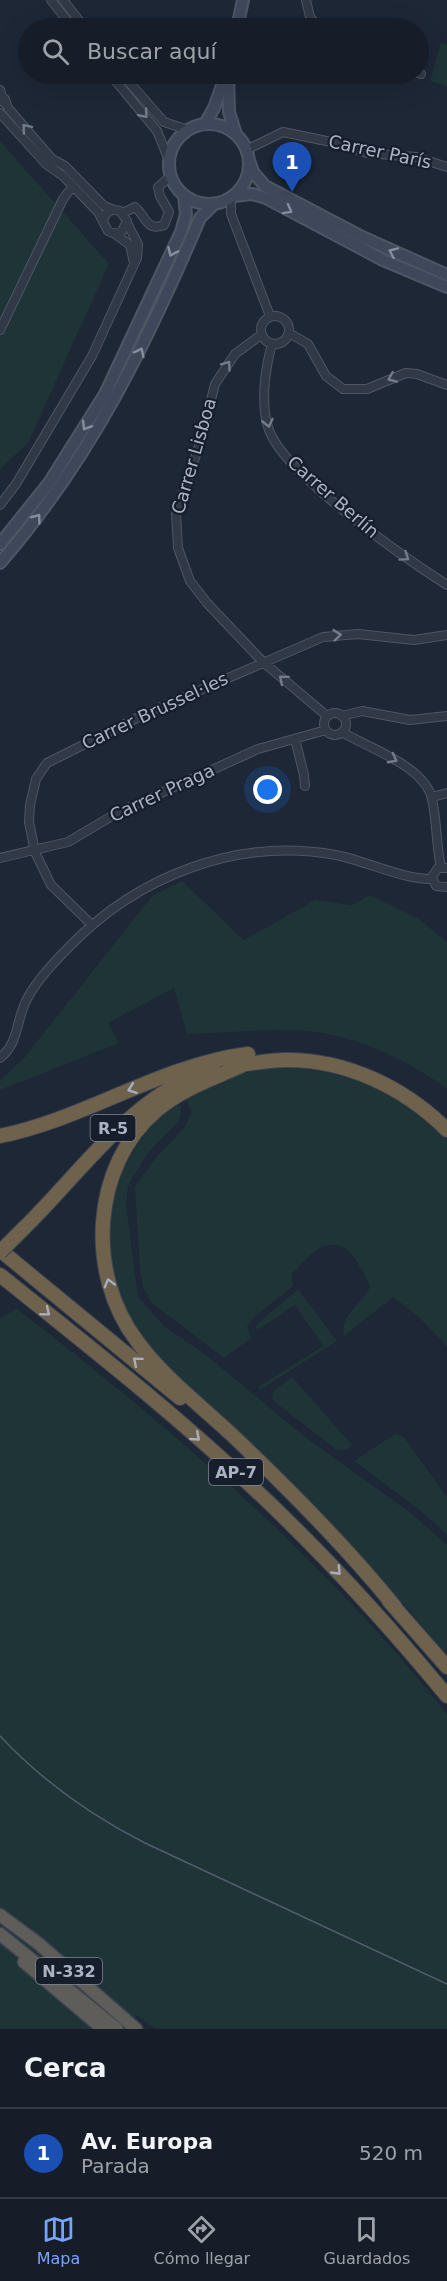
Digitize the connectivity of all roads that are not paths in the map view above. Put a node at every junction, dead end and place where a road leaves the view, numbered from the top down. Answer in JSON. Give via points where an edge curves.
{"nodes":[{"id":1,"x":51,"y":0,"type":"edge"},
{"id":2,"x":63,"y":0,"type":"edge"},
{"id":3,"x":243,"y":0,"type":"edge"},
{"id":4,"x":306,"y":0,"type":"edge"},
{"id":5,"x":65,"y":18,"type":"edge"},
{"id":6,"x":77,"y":18,"type":"edge"},
{"id":7,"x":239,"y":18,"type":"edge"},
{"id":8,"x":311,"y":18,"type":"edge"},
{"id":9,"x":118,"y":84,"type":"edge"},
{"id":10,"x":131,"y":84,"type":"edge"},
{"id":11,"x":223,"y":84,"type":"edge"},
{"id":12,"x":228,"y":84,"type":"edge"},
{"id":13,"x":0,"y":90,"type":"edge"},
{"id":14,"x":5,"y":99,"type":"junction"},
{"id":15,"x":0,"y":111,"type":"edge"},
{"id":16,"x":205,"y":124,"type":"junction"},
{"id":17,"x":188,"y":130,"type":"junction"},
{"id":18,"x":236,"y":135,"type":"junction"},
{"id":19,"x":247,"y":155,"type":"junction"},
{"id":20,"x":169,"y":160,"type":"junction"},
{"id":21,"x":447,"y":167,"type":"edge"},
{"id":22,"x":171,"y":176,"type":"junction"},
{"id":23,"x":73,"y":186,"type":"junction"},
{"id":24,"x":184,"y":196,"type":"junction"},
{"id":25,"x":232,"y":197,"type":"junction"},
{"id":26,"x":214,"y":204,"type":"junction"},
{"id":27,"x":114,"y":210,"type":"junction"},
{"id":28,"x":123,"y":213,"type":"junction"},
{"id":29,"x":103,"y":221,"type":"junction"},
{"id":30,"x":127,"y":223,"type":"junction"},
{"id":31,"x":115,"y":234,"type":"junction"},
{"id":32,"x":134,"y":263,"type":"junction"},
{"id":33,"x":447,"y":275,"type":"edge"},
{"id":34,"x":447,"y":287,"type":"edge"},
{"id":35,"x":270,"y":316,"type":"junction"},
{"id":36,"x":0,"y":330,"type":"edge"},
{"id":37,"x":289,"y":333,"type":"junction"},
{"id":38,"x":261,"y":335,"type":"junction"},
{"id":39,"x":272,"y":344,"type":"junction"},
{"id":40,"x":447,"y":385,"type":"edge"},
{"id":41,"x":0,"y":505,"type":"edge"},
{"id":42,"x":0,"y":544,"type":"edge"},
{"id":43,"x":0,"y":563,"type":"edge"},
{"id":44,"x":447,"y":585,"type":"edge"},
{"id":45,"x":447,"y":635,"type":"edge"},
{"id":46,"x":263,"y":662,"type":"junction"},
{"id":47,"x":327,"y":716,"type":"junction"},
{"id":48,"x":342,"y":716,"type":"junction"},
{"id":49,"x":447,"y":716,"type":"edge"},
{"id":50,"x":326,"y":730,"type":"junction"},
{"id":51,"x":342,"y":732,"type":"junction"},
{"id":52,"x":295,"y":739,"type":"junction"},
{"id":53,"x":305,"y":786,"type":"dead end"},
{"id":54,"x":447,"y":793,"type":"edge"},
{"id":55,"x":432,"y":797,"type":"junction"},
{"id":56,"x":35,"y":852,"type":"junction"},
{"id":57,"x":0,"y":858,"type":"edge"},
{"id":58,"x":444,"y":868,"type":"edge"},
{"id":59,"x":433,"y":879,"type":"junction"},
{"id":60,"x":447,"y":887,"type":"edge"},
{"id":61,"x":92,"y":925,"type":"junction"},
{"id":62,"x":0,"y":1058,"type":"edge"},
{"id":63,"x":227,"y":1059,"type":"junction"},
{"id":64,"x":245,"y":1064,"type":"junction"},
{"id":65,"x":447,"y":1122,"type":"edge"},
{"id":66,"x":447,"y":1130,"type":"edge"},
{"id":67,"x":0,"y":1136,"type":"edge"},
{"id":68,"x":21,"y":1227,"type":"junction"},
{"id":69,"x":0,"y":1245,"type":"edge"},
{"id":70,"x":0,"y":1251,"type":"edge"},
{"id":71,"x":0,"y":1275,"type":"edge"},
{"id":72,"x":396,"y":1607,"type":"junction"},
{"id":73,"x":447,"y":1667,"type":"edge"},
{"id":74,"x":447,"y":1696,"type":"edge"},
{"id":75,"x":0,"y":1915,"type":"edge"},
{"id":76,"x":0,"y":1934,"type":"edge"},
{"id":77,"x":0,"y":1942,"type":"edge"},
{"id":78,"x":39,"y":1944,"type":"junction"},
{"id":79,"x":103,"y":2029,"type":"edge"},
{"id":80,"x":117,"y":2029,"type":"edge"},
{"id":81,"x":136,"y":2029,"type":"edge"},
{"id":82,"x":147,"y":2029,"type":"edge"}],
"edges":[{"from":1,"to":5,"type":"street"},
{"from":2,"to":6,"type":"street"},
{"from":3,"to":7,"type":"main road"},
{"from":4,"to":8,"type":"street"},
{"from":9,"to":20,"type":"street","one_way":true,"via":[[157,130]]},
{"from":10,"to":17,"type":"street","via":[[164,122]]},
{"from":11,"to":16,"type":"main road"},
{"from":12,"to":18,"type":"main road","via":[[229,112]]},
{"from":13,"to":14,"type":"street"},
{"from":14,"to":15,"type":"street"},
{"from":27,"to":14,"type":"street","one_way":true,"via":[[104,206],[65,166],[52,159],[8,108]]},
{"from":15,"to":23,"type":"street","via":[[46,164]]},
{"from":16,"to":17,"type":"main road"},
{"from":16,"to":18,"type":"main road","via":[[222,126]]},
{"from":17,"to":20,"type":"main road","via":[[172,148]]},
{"from":18,"to":19,"type":"main road"},
{"from":19,"to":21,"type":"street","name":"Carrer París","via":[[283,132],[367,153],[416,157]]},
{"from":19,"to":25,"type":"main road","via":[[245,180]]},
{"from":33,"to":19,"type":"main road","one_way":true,"via":[[362,237],[266,186],[253,172]]},
{"from":20,"to":22,"type":"main road"},
{"from":22,"to":24,"type":"main road"},
{"from":22,"to":28,"type":"street","via":[[158,187],[169,212],[164,225],[149,225],[135,207]]},
{"from":23,"to":29,"type":"street"},
{"from":23,"to":36,"type":"street","via":[[63,199]]},
{"from":24,"to":26,"type":"main road","via":[[198,203]]},
{"from":24,"to":42,"type":"main road","one_way":true,"via":[[186,214],[181,231],[105,394],[54,475]]},
{"from":25,"to":26,"type":"main road"},
{"from":25,"to":34,"type":"main road","one_way":true,"via":[[252,194],[266,198],[383,260]]},
{"from":25,"to":35,"type":"street","via":[[231,213]]},
{"from":43,"to":26,"type":"main road","one_way":true,"via":[[51,500],[106,416],[141,351],[200,218]]},
{"from":27,"to":28,"type":"street"},
{"from":27,"to":29,"type":"street"},
{"from":28,"to":30,"type":"street"},
{"from":29,"to":31,"type":"street","via":[[105,229]]},
{"from":30,"to":31,"type":"street"},
{"from":30,"to":32,"type":"street","via":[[139,247]]},
{"from":31,"to":32,"type":"street","via":[[130,245]]},
{"from":32,"to":41,"type":"street","via":[[93,356]]},
{"from":35,"to":37,"type":"street","via":[[286,321]]},
{"from":35,"to":38,"type":"street","via":[[262,323]]},
{"from":37,"to":39,"type":"street","via":[[284,342]]},
{"from":40,"to":37,"type":"street","one_way":true,"via":[[406,372],[367,389],[343,389],[326,376],[308,344]]},
{"from":38,"to":39,"type":"street"},
{"from":46,"to":38,"type":"street","name":"Carrer Lisboa","one_way":true,"via":[[190,581],[181,559],[176,526],[180,496],[201,440],[215,384],[235,354]]},
{"from":39,"to":44,"type":"street","name":"Carrer Berlín","one_way":true,"via":[[266,414],[280,449],[349,514]]},
{"from":46,"to":45,"type":"street","name":"Carrer Brussel·les","one_way":true,"via":[[332,635],[414,640]]},
{"from":47,"to":46,"type":"street","name":"Carrer Lisboa","one_way":true},
{"from":46,"to":56,"type":"street","name":"Carrer Brussel·les","via":[[47,763],[36,779],[30,805]]},
{"from":47,"to":48,"type":"street"},
{"from":47,"to":50,"type":"street"},
{"from":48,"to":49,"type":"street","via":[[362,711],[410,720]]},
{"from":48,"to":51,"type":"street"},
{"from":50,"to":51,"type":"street","via":[[333,735]]},
{"from":50,"to":52,"type":"street","name":"Carrer Praga"},
{"from":51,"to":55,"type":"street","one_way":true,"via":[[408,768]]},
{"from":52,"to":53,"type":"street"},
{"from":52,"to":56,"type":"street","name":"Carrer Praga","via":[[258,749],[117,813],[68,842]]},
{"from":54,"to":55,"type":"street"},
{"from":55,"to":58,"type":"street"},
{"from":56,"to":57,"type":"street","name":"Carrer Praga"},
{"from":56,"to":61,"type":"street","name":"Carrer Brussel·les","via":[[51,885]]},
{"from":58,"to":59,"type":"street","via":[[435,871]]},
{"from":59,"to":60,"type":"street","via":[[439,887]]},
{"from":59,"to":61,"type":"street","via":[[415,878],[332,854],[295,851],[243,855],[171,874],[130,896]]},
{"from":61,"to":62,"type":"street","via":[[63,953],[28,997],[14,1039]]},
{"from":63,"to":65,"type":"highway","number":"R-5","via":[[292,1052],[346,1062],[408,1090]]},
{"from":63,"to":67,"type":"highway","number":"R-5","one_way":true,"via":[[204,1062]]},
{"from":63,"to":68,"type":"highway","number":"R-5","via":[[171,1083],[137,1106]]},
{"from":64,"to":66,"type":"highway","via":[[302,1061],[357,1073],[400,1093]]},
{"from":64,"to":68,"type":"highway","via":[[195,1075],[152,1100]]},
{"from":72,"to":64,"type":"highway","one_way":true,"via":[[321,1522],[148,1355],[123,1320],[110,1288],[103,1249],[103,1219],[112,1180],[129,1145],[152,1115],[177,1095]]},
{"from":68,"to":69,"type":"highway","number":"R-5"},
{"from":68,"to":70,"type":"highway","bridge":true},
{"from":72,"to":70,"type":"highway","number":"AP-7","one_way":true,"via":[[274,1482],[169,1388]]},
{"from":71,"to":74,"type":"highway","number":"AP-7","one_way":true,"via":[[144,1391],[235,1471],[335,1569]]},
{"from":72,"to":73,"type":"highway","number":"AP-7"},
{"from":75,"to":78,"type":"highway","number":"N-332"},
{"from":76,"to":80,"type":"highway","number":"N-332"},
{"from":77,"to":79,"type":"highway"},
{"from":78,"to":81,"type":"highway","number":"N-332"},
{"from":78,"to":82,"type":"highway"}]}
